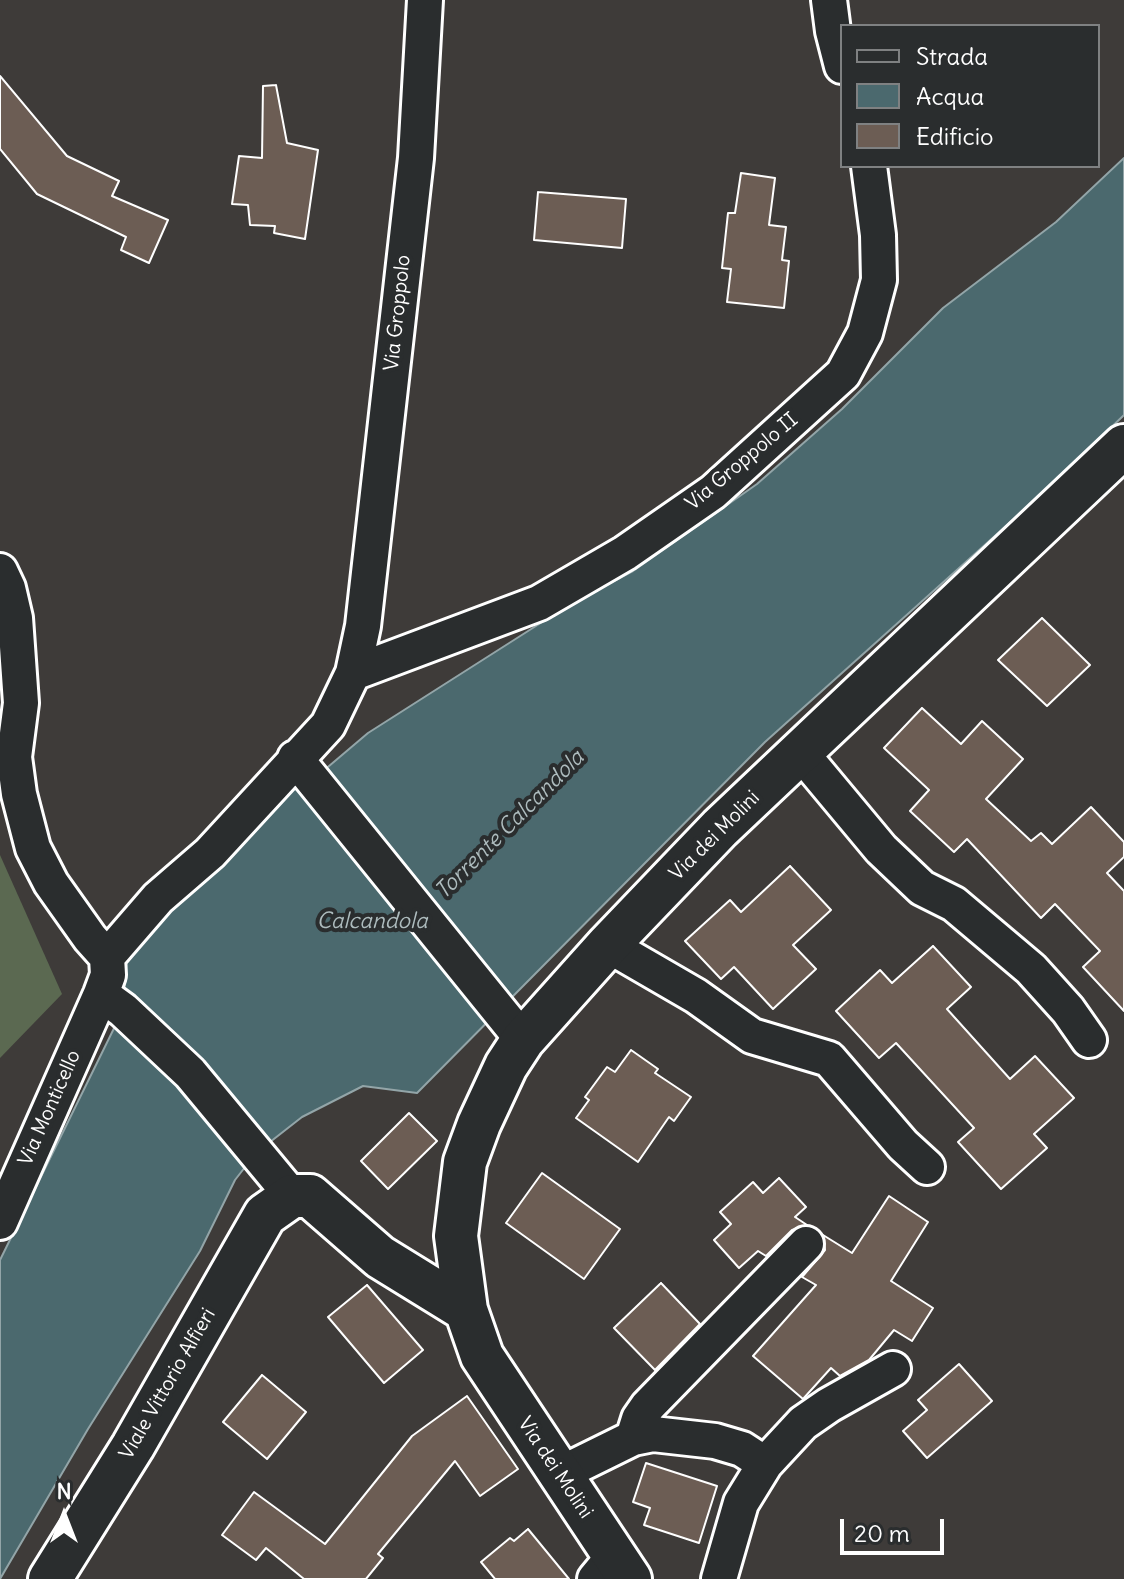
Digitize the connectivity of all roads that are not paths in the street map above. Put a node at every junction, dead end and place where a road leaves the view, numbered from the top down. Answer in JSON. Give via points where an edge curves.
{"nodes":[{"id":1,"x":425,"y":0,"type":"edge"},
{"id":2,"x":829,"y":0,"type":"edge"},
{"id":3,"x":840,"y":58,"type":"edge"},
{"id":4,"x":869,"y":168,"type":"edge"},
{"id":5,"x":1124,"y":446,"type":"edge"},
{"id":6,"x":0,"y":571,"type":"edge"},
{"id":7,"x":353,"y":673,"type":"junction"},
{"id":8,"x":801,"y":753,"type":"junction"},
{"id":9,"x":302,"y":766,"type":"junction"},
{"id":10,"x":608,"y":945,"type":"junction"},
{"id":11,"x":107,"y":957,"type":"junction"},
{"id":12,"x":101,"y":994,"type":"junction"},
{"id":13,"x":514,"y":1029,"type":"junction"},
{"id":14,"x":1089,"y":1040,"type":"dead end"},
{"id":15,"x":927,"y":1167,"type":"dead end"},
{"id":16,"x":292,"y":1196,"type":"junction"},
{"id":17,"x":0,"y":1222,"type":"edge"},
{"id":18,"x":806,"y":1244,"type":"dead end"},
{"id":19,"x":466,"y":1310,"type":"junction"},
{"id":20,"x":893,"y":1369,"type":"dead end"},
{"id":21,"x":633,"y":1438,"type":"junction"},
{"id":22,"x":765,"y":1464,"type":"junction"},
{"id":23,"x":562,"y":1473,"type":"junction"},
{"id":24,"x":613,"y":1571,"type":"edge"},
{"id":25,"x":50,"y":1579,"type":"edge"},
{"id":26,"x":719,"y":1579,"type":"edge"}],
"edges":[{"from":1,"to":7,"type":"street","name":"Via Groppolo","via":[[416,158],[363,626]]},
{"from":2,"to":3,"type":"street"},
{"from":4,"to":7,"type":"street","name":"Via Groppolo II","via":[[879,280],[865,333],[843,374],[713,492],[625,553],[539,603]]},
{"from":5,"to":8,"type":"street","name":"Via dei Molini"},
{"from":6,"to":11,"type":"street","via":[[15,618],[21,703],[14,757],[33,848],[51,883]]},
{"from":7,"to":9,"type":"street","name":"Via Groppolo"},
{"from":8,"to":10,"type":"street","name":"Via dei Molini"},
{"from":8,"to":14,"type":"street","via":[[881,849],[922,888],[954,904],[1031,969]]},
{"from":9,"to":11,"type":"street","name":"Via Groppolo","via":[[158,898]]},
{"from":9,"to":13,"type":"street"},
{"from":10,"to":13,"type":"street","name":"Via dei Molini"},
{"from":10,"to":15,"type":"street","via":[[752,1036],[829,1059]]},
{"from":11,"to":12,"type":"street","name":"Via Monticello"},
{"from":12,"to":16,"type":"street","via":[[190,1073]]},
{"from":12,"to":17,"type":"street","name":"Via Monticello"},
{"from":13,"to":19,"type":"street","name":"Via dei Molini","via":[[506,1066],[465,1162],[456,1236]]},
{"from":16,"to":19,"type":"street","via":[[310,1196],[380,1257]]},
{"from":16,"to":25,"type":"street","name":"Viale Vittorio Alfieri","via":[[265,1215]]},
{"from":18,"to":21,"type":"street","via":[[648,1406]]},
{"from":19,"to":23,"type":"street","name":"Via dei Molini","via":[[482,1356]]},
{"from":20,"to":22,"type":"street","via":[[803,1423]]},
{"from":21,"to":22,"type":"street","via":[[653,1434],[715,1441],[742,1449]]},
{"from":21,"to":23,"type":"street"},
{"from":22,"to":26,"type":"street","via":[[741,1503]]},
{"from":23,"to":24,"type":"street","name":"Via dei Molini"}]}
